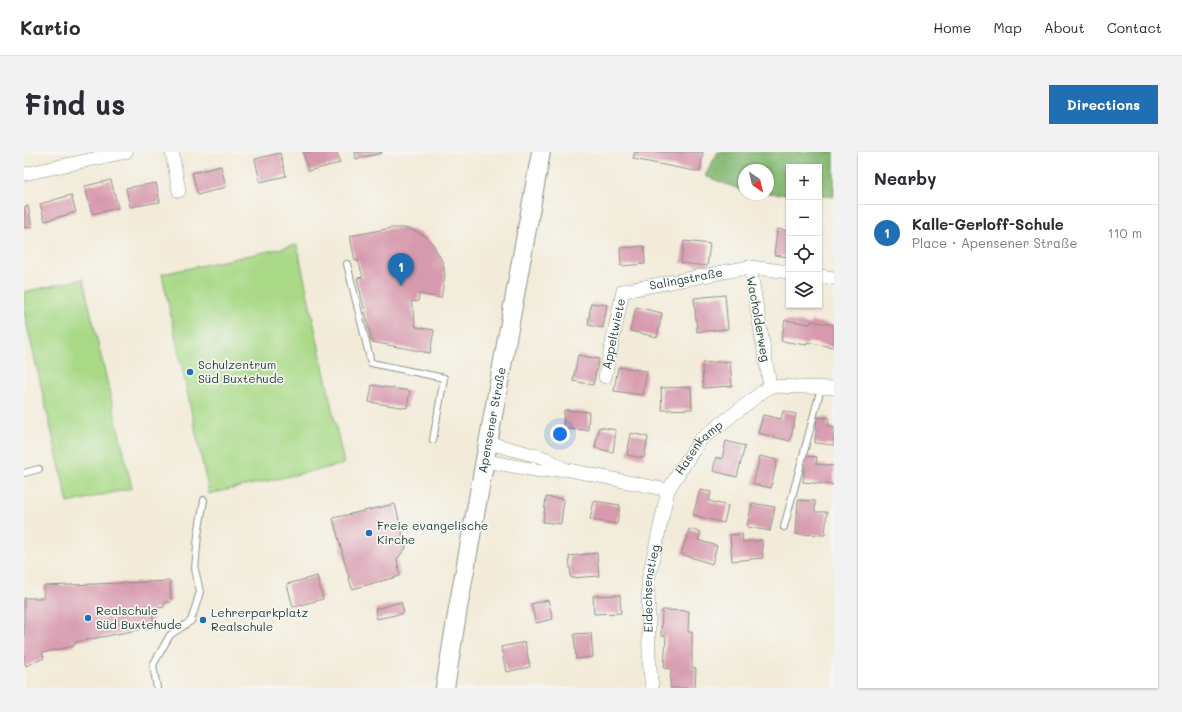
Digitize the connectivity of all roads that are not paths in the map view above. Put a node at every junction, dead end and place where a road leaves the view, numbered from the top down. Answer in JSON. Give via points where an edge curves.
{"nodes":[{"id":1,"x":126,"y":152,"type":"edge"},
{"id":2,"x":172,"y":152,"type":"edge"},
{"id":3,"x":542,"y":152,"type":"edge"},
{"id":4,"x":24,"y":174,"type":"edge"},
{"id":5,"x":180,"y":191,"type":"dead end"},
{"id":6,"x":347,"y":264,"type":"dead end"},
{"id":7,"x":750,"y":268,"type":"junction"},
{"id":8,"x":786,"y":272,"type":"edge"},
{"id":9,"x":822,"y":276,"type":"edge"},
{"id":10,"x":834,"y":278,"type":"edge"},
{"id":11,"x":623,"y":291,"type":"joint"},
{"id":12,"x":605,"y":377,"type":"dead end"},
{"id":13,"x":770,"y":386,"type":"junction"},
{"id":14,"x":828,"y":388,"type":"edge"},
{"id":15,"x":433,"y":440,"type":"dead end"},
{"id":16,"x":489,"y":444,"type":"junction"},
{"id":17,"x":486,"y":461,"type":"junction"},
{"id":18,"x":39,"y":469,"type":"dead end"},
{"id":19,"x":564,"y":469,"type":"junction"},
{"id":20,"x":24,"y":473,"type":"edge"},
{"id":21,"x":668,"y":490,"type":"junction"},
{"id":22,"x":204,"y":500,"type":"dead end"},
{"id":23,"x":784,"y":527,"type":"dead end"},
{"id":24,"x":157,"y":688,"type":"edge"},
{"id":25,"x":445,"y":688,"type":"edge"},
{"id":26,"x":652,"y":688,"type":"edge"}],
"edges":[{"from":1,"to":4,"type":"street"},
{"from":2,"to":5,"type":"street"},
{"from":3,"to":16,"type":"main road","name":"Apensener Straße"},
{"from":6,"to":15,"type":"lane","via":[[371,363],[444,378]]},
{"from":7,"to":8,"type":"street","name":"Wacholderweg"},
{"from":7,"to":11,"type":"street","name":"Salingstraße"},
{"from":7,"to":13,"type":"street","name":"Wacholderweg"},
{"from":9,"to":10,"type":"street"},
{"from":11,"to":12,"type":"street","name":"Appeltwiete"},
{"from":13,"to":14,"type":"street"},
{"from":13,"to":21,"type":"street","name":"Hasenkamp","via":[[700,440]]},
{"from":14,"to":23,"type":"lane"},
{"from":16,"to":17,"type":"main road","name":"Apensener Straße"},
{"from":16,"to":19,"type":"street","via":[[545,458]]},
{"from":17,"to":19,"type":"street","via":[[541,471]]},
{"from":17,"to":25,"type":"main road","name":"Apensener Straße"},
{"from":18,"to":20,"type":"lane"},
{"from":19,"to":21,"type":"street"},
{"from":21,"to":26,"type":"street","name":"Eidechsenstieg","via":[[648,581]]},
{"from":22,"to":24,"type":"lane","via":[[195,569],[200,592],[191,621],[170,635],[154,664]]}]}
